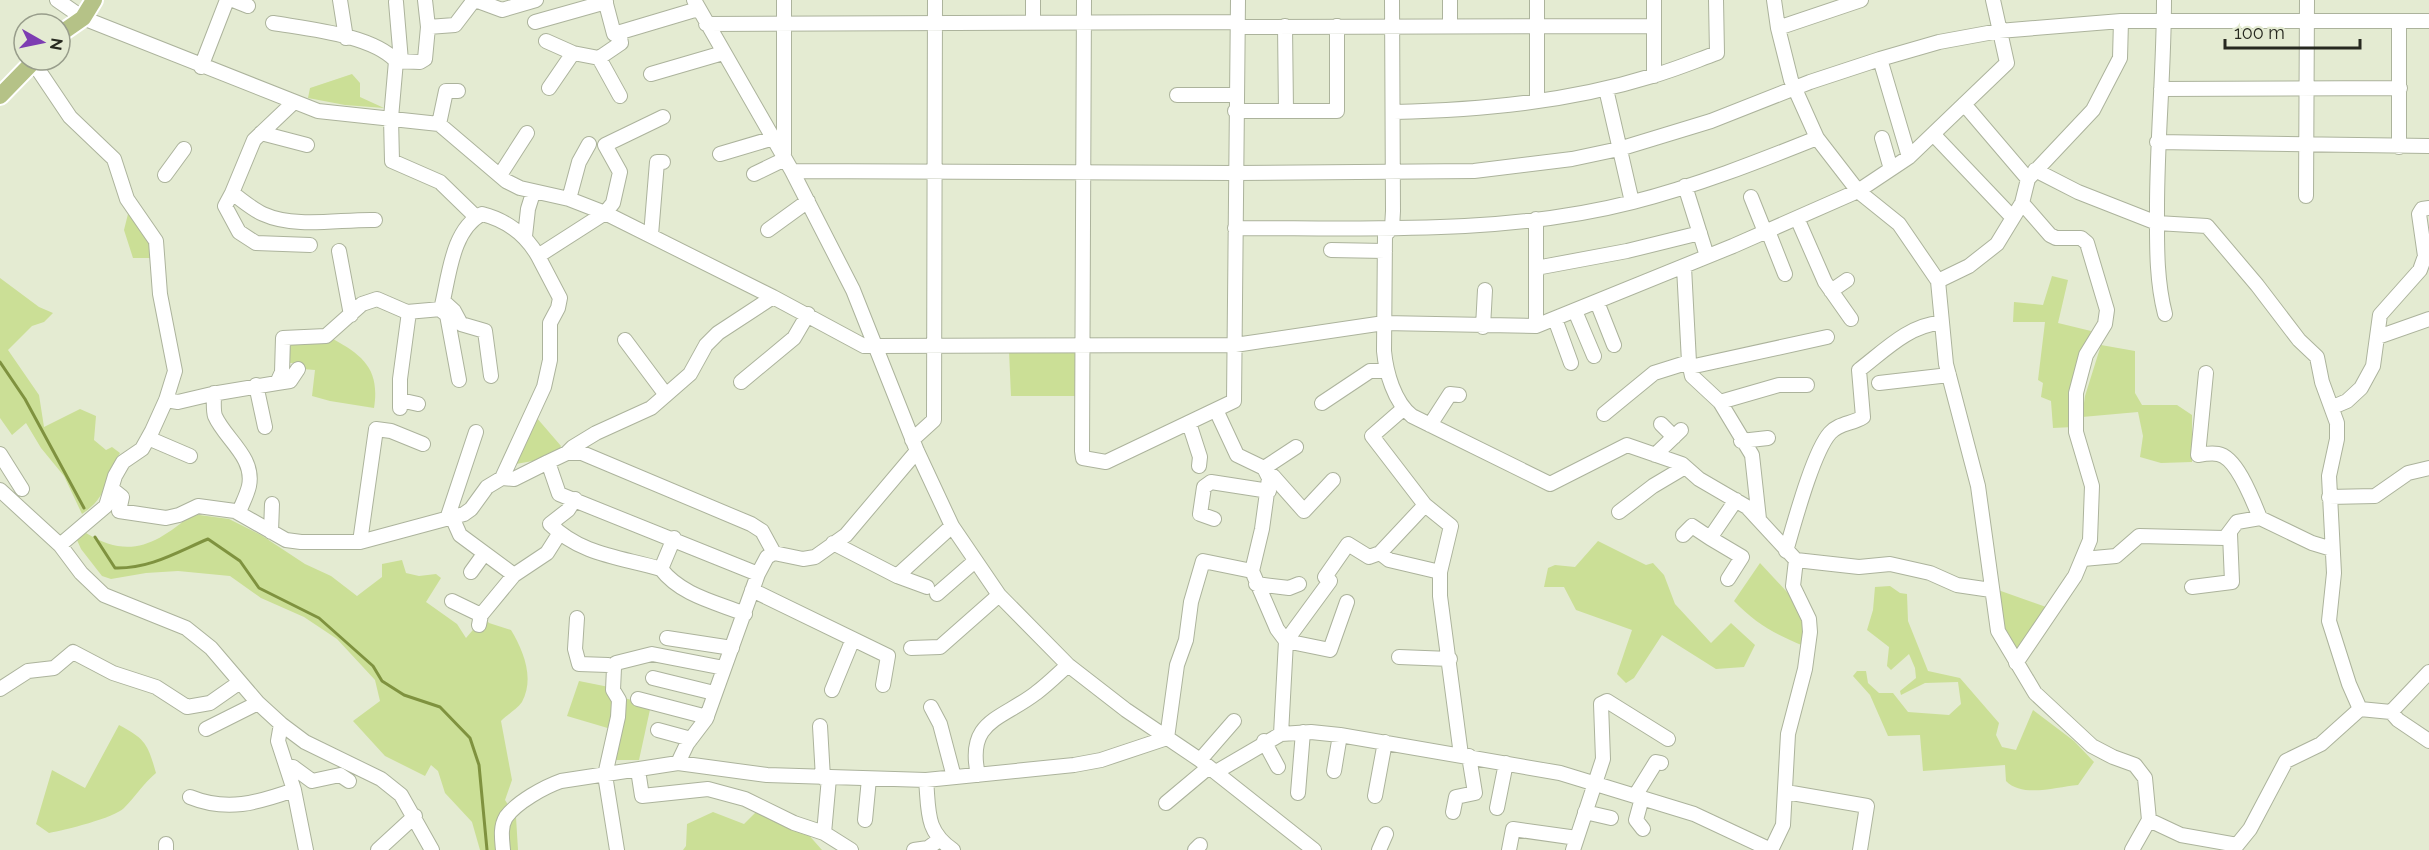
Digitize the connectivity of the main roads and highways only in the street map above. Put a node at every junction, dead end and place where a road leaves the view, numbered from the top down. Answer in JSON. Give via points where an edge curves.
{"nodes":[{"id":1,"x":94,"y":0,"type":"edge"},
{"id":2,"x":72,"y":26,"type":"edge"},
{"id":3,"x":23,"y":72,"type":"edge"},
{"id":4,"x":0,"y":96,"type":"edge"}],
"edges":[{"from":1,"to":2,"type":"main road","via":[[83,18]]},
{"from":3,"to":4,"type":"main road"}]}
